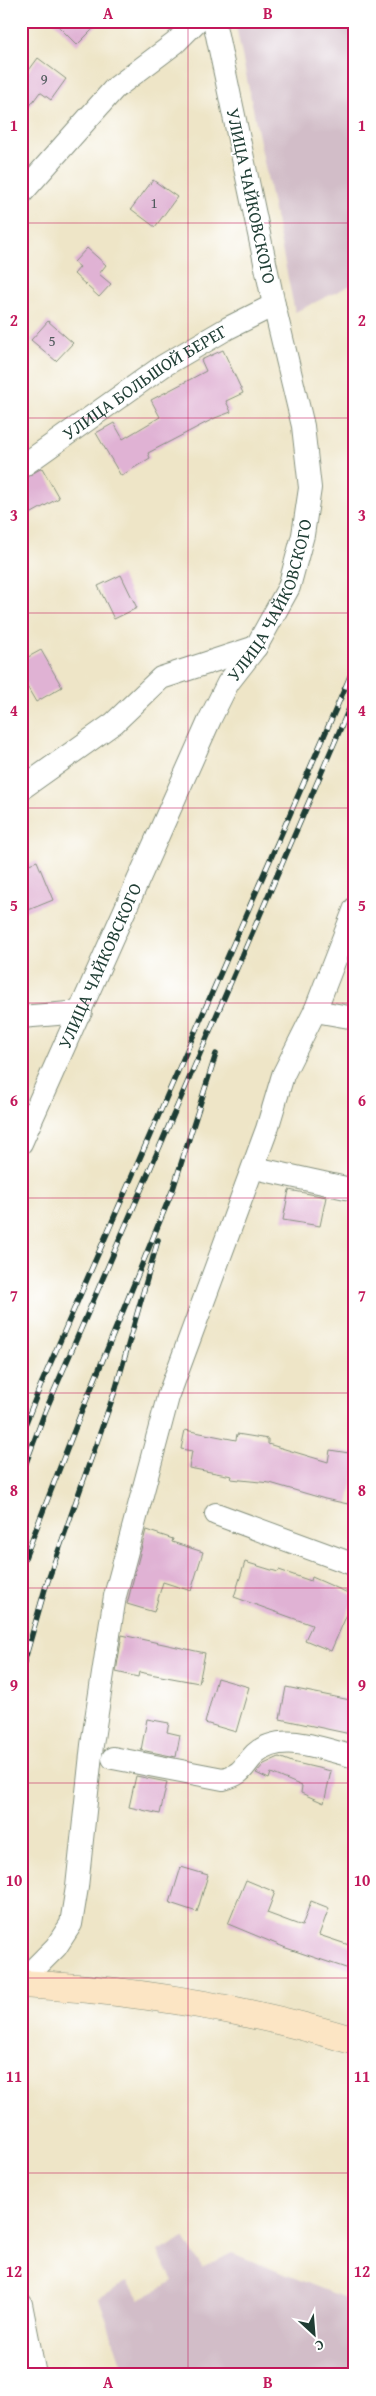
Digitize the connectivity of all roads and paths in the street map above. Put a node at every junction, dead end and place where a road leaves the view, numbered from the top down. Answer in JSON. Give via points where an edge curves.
{"nodes":[{"id":1,"x":196,"y":21,"type":"edge"},
{"id":2,"x":214,"y":21,"type":"edge"},
{"id":3,"x":21,"y":194,"type":"edge"},
{"id":4,"x":274,"y":305,"type":"junction"},
{"id":5,"x":21,"y":467,"type":"edge"},
{"id":6,"x":256,"y":647,"type":"junction"},
{"id":7,"x":21,"y":789,"type":"edge"},
{"id":8,"x":355,"y":908,"type":"edge"},
{"id":9,"x":81,"y":1012,"type":"junction"},
{"id":10,"x":315,"y":1012,"type":"junction"},
{"id":11,"x":21,"y":1017,"type":"edge"},
{"id":12,"x":355,"y":1018,"type":"edge"},
{"id":13,"x":21,"y":1143,"type":"edge"},
{"id":14,"x":264,"y":1170,"type":"dead end"},
{"id":15,"x":355,"y":1190,"type":"edge"},
{"id":16,"x":216,"y":1514,"type":"dead end"},
{"id":17,"x":355,"y":1565,"type":"edge"},
{"id":18,"x":355,"y":1757,"type":"edge"},
{"id":19,"x":113,"y":1758,"type":"dead end"},
{"id":20,"x":21,"y":1983,"type":"edge"},
{"id":21,"x":355,"y":2041,"type":"edge"},
{"id":22,"x":21,"y":2304,"type":"edge"},
{"id":23,"x":35,"y":2375,"type":"edge"}],
"edges":[{"from":1,"to":3,"type":"street","via":[[175,43],[114,89]]},
{"from":2,"to":4,"type":"street","name":"УЛИЦА ЧАЙКОВСКОГО"},
{"from":4,"to":5,"type":"street","name":"УЛИЦА БОЛЬШОЙ БЕРЕГ","via":[[163,366]]},
{"from":4,"to":6,"type":"street","name":"УЛИЦА ЧАЙКОВСКОГО","via":[[304,426],[310,488],[303,535],[288,586]]},
{"from":6,"to":7,"type":"street","via":[[162,678],[114,723]]},
{"from":6,"to":9,"type":"street","name":"УЛИЦА ЧАЙКОВСКОГО","via":[[228,683],[210,719]]},
{"from":8,"to":10,"type":"street"},
{"from":9,"to":11,"type":"street"},
{"from":9,"to":13,"type":"street","name":"УЛИЦА ЧАЙКОВСКОГО"},
{"from":10,"to":12,"type":"street"},
{"from":10,"to":20,"type":"street","via":[[283,1075],[267,1129],[168,1397],[115,1596],[92,1745],[71,1924],[56,1947]]},
{"from":14,"to":15,"type":"street"},
{"from":16,"to":17,"type":"street"},
{"from":18,"to":19,"type":"street","via":[[293,1742],[277,1742],[254,1755],[236,1776],[224,1779]]},
{"from":20,"to":21,"type":"street","via":[[147,1995],[228,2008]]},
{"from":22,"to":23,"type":"street"}]}
